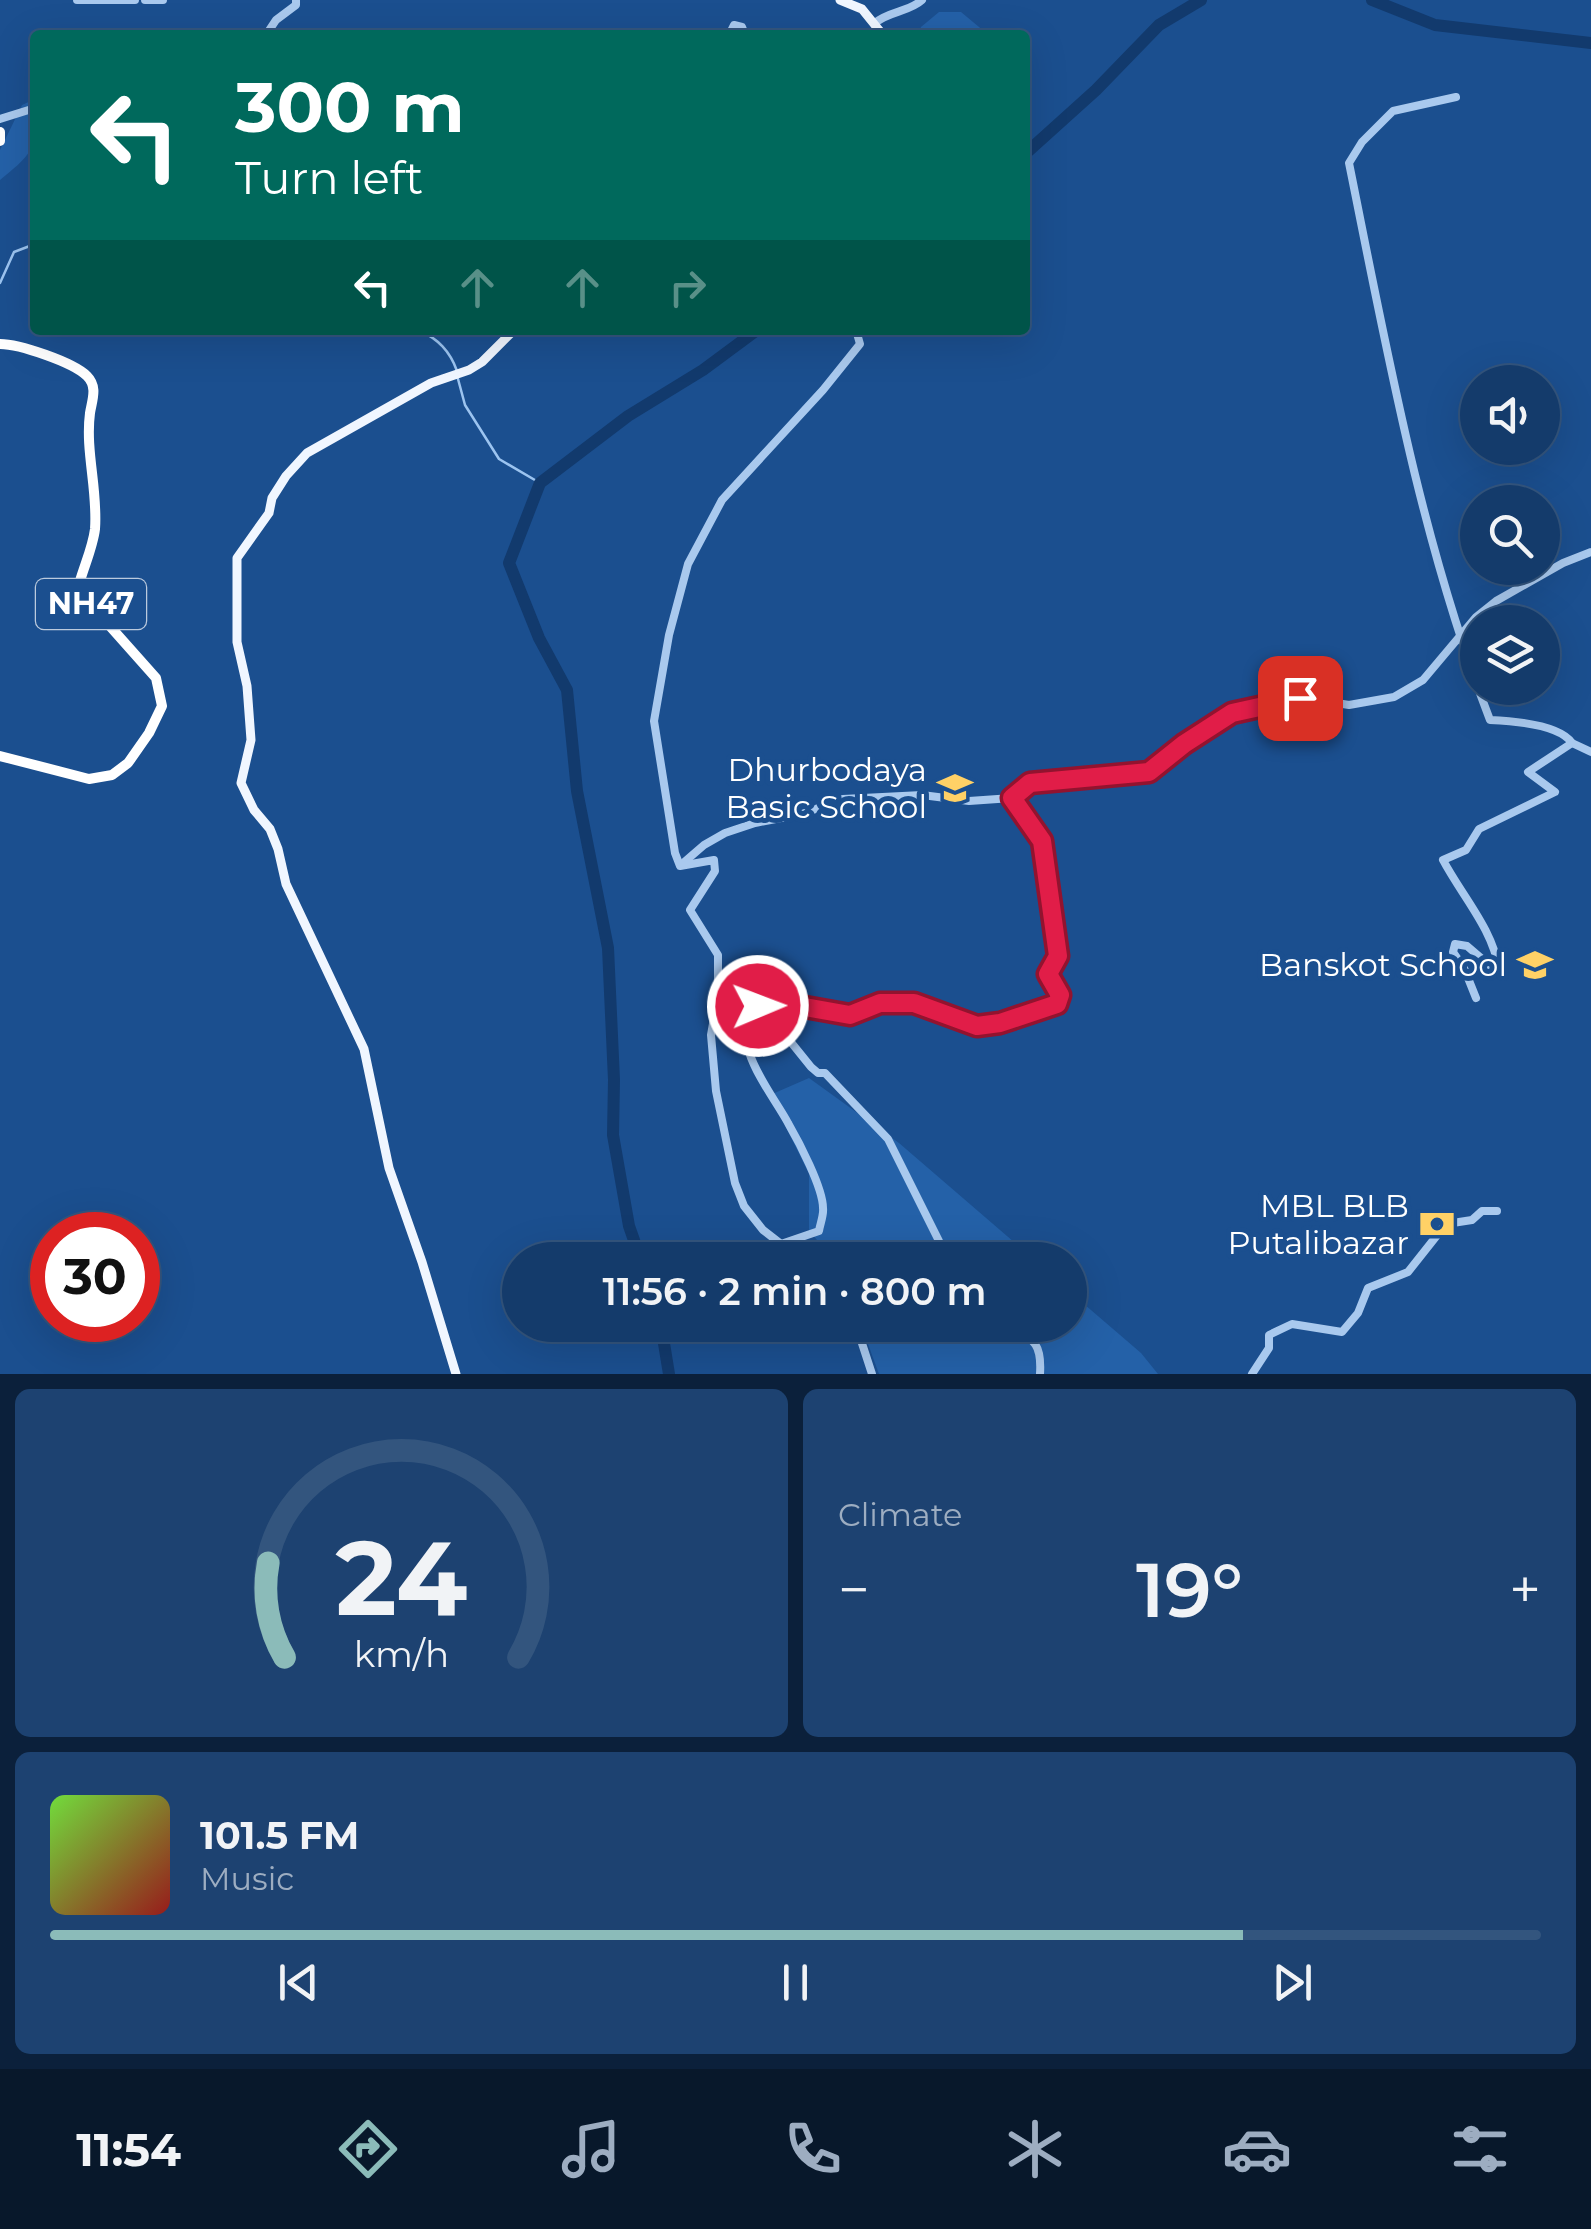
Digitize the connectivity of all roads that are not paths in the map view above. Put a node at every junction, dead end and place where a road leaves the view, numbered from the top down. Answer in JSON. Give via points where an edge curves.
{"nodes":[{"id":1,"x":77,"y":0,"type":"edge"},
{"id":2,"x":136,"y":0,"type":"edge"},
{"id":3,"x":145,"y":0,"type":"edge"},
{"id":4,"x":164,"y":0,"type":"edge"},
{"id":5,"x":296,"y":0,"type":"edge"},
{"id":6,"x":840,"y":0,"type":"edge"},
{"id":7,"x":922,"y":0,"type":"edge"},
{"id":8,"x":875,"y":23,"type":"junction"},
{"id":9,"x":269,"y":30,"type":"edge"},
{"id":10,"x":880,"y":30,"type":"edge"},
{"id":11,"x":1456,"y":97,"type":"dead end"},
{"id":12,"x":30,"y":110,"type":"edge"},
{"id":13,"x":0,"y":119,"type":"edge"},
{"id":14,"x":0,"y":132,"type":"edge"},
{"id":15,"x":0,"y":141,"type":"edge"},
{"id":16,"x":508,"y":335,"type":"edge"},
{"id":17,"x":857,"y":335,"type":"edge"},
{"id":18,"x":0,"y":344,"type":"edge"},
{"id":19,"x":1591,"y":552,"type":"edge"},
{"id":20,"x":1491,"y":605,"type":"edge"},
{"id":21,"x":1460,"y":641,"type":"joint"},
{"id":22,"x":1484,"y":705,"type":"edge"},
{"id":23,"x":1572,"y":743,"type":"junction"},
{"id":24,"x":1591,"y":752,"type":"edge"},
{"id":25,"x":0,"y":756,"type":"edge"},
{"id":26,"x":1012,"y":798,"type":"junction"},
{"id":27,"x":680,"y":866,"type":"junction"},
{"id":28,"x":1476,"y":998,"type":"dead end"},
{"id":29,"x":762,"y":1008,"type":"junction"},
{"id":30,"x":1497,"y":1211,"type":"dead end"},
{"id":31,"x":778,"y":1242,"type":"edge"},
{"id":32,"x":787,"y":1242,"type":"edge"},
{"id":33,"x":939,"y":1242,"type":"edge"},
{"id":34,"x":862,"y":1342,"type":"edge"},
{"id":35,"x":1035,"y":1342,"type":"edge"},
{"id":36,"x":456,"y":1374,"type":"edge"},
{"id":37,"x":872,"y":1374,"type":"edge"},
{"id":38,"x":1040,"y":1374,"type":"edge"},
{"id":39,"x":1252,"y":1374,"type":"edge"}],
"edges":[{"from":1,"to":2,"type":"street"},
{"from":3,"to":4,"type":"street"},
{"from":5,"to":9,"type":"street"},
{"from":6,"to":8,"type":"main road"},
{"from":7,"to":8,"type":"street"},
{"from":8,"to":10,"type":"main road"},
{"from":11,"to":21,"type":"street","via":[[1393,111],[1348,163],[1406,440]]},
{"from":12,"to":13,"type":"street"},
{"from":14,"to":15,"type":"highway"},
{"from":16,"to":36,"type":"main road","via":[[469,370],[307,453],[237,558],[236,619],[251,740],[242,782],[270,829],[286,884],[364,1050],[389,1168]]},
{"from":17,"to":27,"type":"street","via":[[860,344],[823,390],[722,500],[688,564],[654,722]]},
{"from":18,"to":25,"type":"highway","number":"NH47","via":[[75,370],[94,390],[94,535],[80,581],[92,606],[156,678],[162,706],[128,763],[112,774],[90,779]]},
{"from":19,"to":20,"type":"street"},
{"from":21,"to":26,"type":"street","via":[[1423,680],[1394,697],[1349,705],[1300,698],[1254,706],[1232,713],[1149,772],[1030,783]]},
{"from":22,"to":23,"type":"street","via":[[1490,720],[1526,722],[1566,734]]},
{"from":23,"to":24,"type":"street"},
{"from":23,"to":28,"type":"street","via":[[1528,772],[1556,792],[1480,829],[1466,850],[1443,860],[1496,953],[1499,970],[1455,944],[1452,952]]},
{"from":26,"to":27,"type":"street","via":[[842,799],[725,834]]},
{"from":26,"to":29,"type":"street","via":[[1042,841],[1058,956],[1048,974],[1060,995],[1057,1004],[977,1026],[914,1003],[880,1003],[850,1015],[772,995]]},
{"from":27,"to":31,"type":"street","via":[[714,860],[690,910],[718,956],[711,1035],[716,1092],[744,1206]]},
{"from":29,"to":32,"type":"street","via":[[746,1024],[751,1058],[806,1156],[824,1207],[819,1231]]},
{"from":29,"to":33,"type":"street","via":[[810,1066],[888,1139]]},
{"from":30,"to":39,"type":"street","via":[[1446,1224],[1408,1272],[1368,1288],[1342,1332],[1292,1324],[1269,1335]]},
{"from":34,"to":37,"type":"street"},
{"from":35,"to":38,"type":"street"}]}
